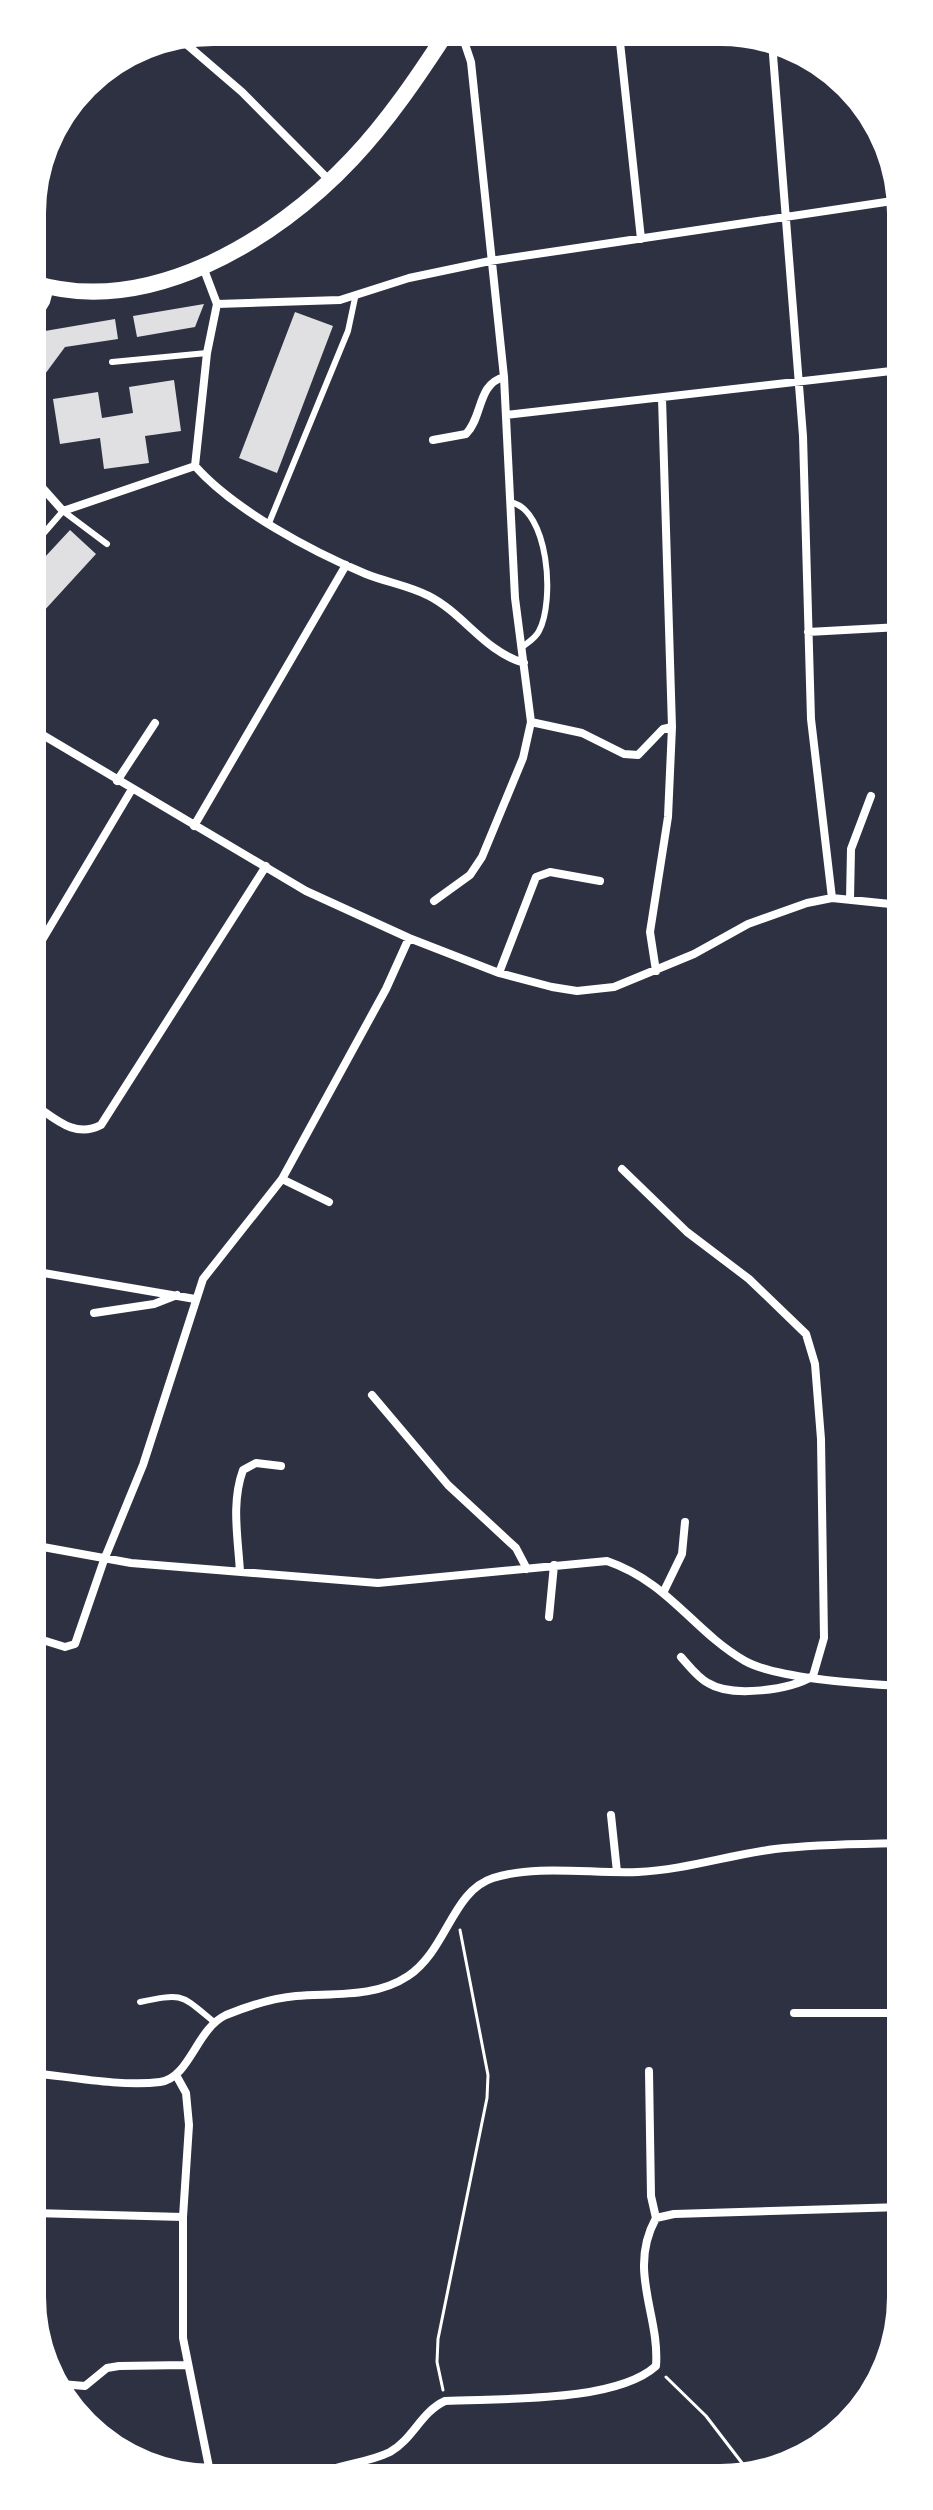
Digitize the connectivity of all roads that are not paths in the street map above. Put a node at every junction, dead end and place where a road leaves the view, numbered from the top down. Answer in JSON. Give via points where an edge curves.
{"nodes":[{"id":1,"x":439,"y":44,"type":"edge"},
{"id":2,"x":465,"y":44,"type":"edge"},
{"id":3,"x":620,"y":44,"type":"edge"},
{"id":4,"x":188,"y":46,"type":"edge"},
{"id":5,"x":773,"y":53,"type":"edge"},
{"id":6,"x":331,"y":181,"type":"junction"},
{"id":7,"x":888,"y":202,"type":"edge"},
{"id":8,"x":785,"y":217,"type":"junction"},
{"id":9,"x":641,"y":239,"type":"junction"},
{"id":10,"x":490,"y":261,"type":"junction"},
{"id":11,"x":203,"y":267,"type":"junction"},
{"id":12,"x":44,"y":285,"type":"edge"},
{"id":13,"x":50,"y":287,"type":"junction"},
{"id":14,"x":355,"y":298,"type":"junction"},
{"id":15,"x":217,"y":304,"type":"junction"},
{"id":16,"x":44,"y":305,"type":"edge"},
{"id":17,"x":207,"y":353,"type":"junction"},
{"id":18,"x":112,"y":362,"type":"dead end"},
{"id":19,"x":889,"y":371,"type":"edge"},
{"id":20,"x":504,"y":377,"type":"junction"},
{"id":21,"x":799,"y":379,"type":"junction"},
{"id":22,"x":662,"y":398,"type":"junction"},
{"id":23,"x":506,"y":415,"type":"junction"},
{"id":24,"x":433,"y":440,"type":"dead end"},
{"id":25,"x":195,"y":466,"type":"junction"},
{"id":26,"x":44,"y":490,"type":"edge"},
{"id":27,"x":510,"y":502,"type":"junction"},
{"id":28,"x":63,"y":511,"type":"junction"},
{"id":29,"x":269,"y":523,"type":"junction"},
{"id":30,"x":44,"y":533,"type":"edge"},
{"id":31,"x":107,"y":544,"type":"dead end"},
{"id":32,"x":346,"y":565,"type":"junction"},
{"id":33,"x":889,"y":628,"type":"edge"},
{"id":34,"x":808,"y":632,"type":"junction"},
{"id":35,"x":521,"y":648,"type":"junction"},
{"id":36,"x":524,"y":663,"type":"junction"},
{"id":37,"x":531,"y":722,"type":"junction"},
{"id":38,"x":155,"y":723,"type":"dead end"},
{"id":39,"x":672,"y":727,"type":"junction"},
{"id":40,"x":44,"y":736,"type":"edge"},
{"id":41,"x":117,"y":781,"type":"junction"},
{"id":42,"x":132,"y":789,"type":"junction"},
{"id":43,"x":871,"y":796,"type":"dead end"},
{"id":44,"x":194,"y":826,"type":"junction"},
{"id":45,"x":266,"y":866,"type":"junction"},
{"id":46,"x":600,"y":881,"type":"dead end"},
{"id":47,"x":832,"y":898,"type":"junction"},
{"id":48,"x":850,"y":899,"type":"junction"},
{"id":49,"x":434,"y":901,"type":"dead end"},
{"id":50,"x":889,"y":904,"type":"edge"},
{"id":51,"x":44,"y":937,"type":"edge"},
{"id":52,"x":409,"y":938,"type":"junction"},
{"id":53,"x":656,"y":971,"type":"junction"},
{"id":54,"x":499,"y":973,"type":"junction"},
{"id":55,"x":44,"y":1111,"type":"edge"},
{"id":56,"x":622,"y":1169,"type":"dead end"},
{"id":57,"x":282,"y":1179,"type":"junction"},
{"id":58,"x":329,"y":1202,"type":"dead end"},
{"id":59,"x":44,"y":1273,"type":"edge"},
{"id":60,"x":177,"y":1294,"type":"junction"},
{"id":61,"x":195,"y":1299,"type":"junction"},
{"id":62,"x":94,"y":1313,"type":"dead end"},
{"id":63,"x":372,"y":1395,"type":"dead end"},
{"id":64,"x":281,"y":1466,"type":"dead end"},
{"id":65,"x":685,"y":1522,"type":"dead end"},
{"id":66,"x":44,"y":1548,"type":"edge"},
{"id":67,"x":104,"y":1560,"type":"junction"},
{"id":68,"x":554,"y":1565,"type":"junction"},
{"id":69,"x":527,"y":1569,"type":"junction"},
{"id":70,"x":240,"y":1572,"type":"junction"},
{"id":71,"x":664,"y":1591,"type":"junction"},
{"id":72,"x":549,"y":1617,"type":"dead end"},
{"id":73,"x":44,"y":1640,"type":"edge"},
{"id":74,"x":681,"y":1657,"type":"dead end"},
{"id":75,"x":813,"y":1676,"type":"junction"},
{"id":76,"x":889,"y":1685,"type":"edge"},
{"id":77,"x":611,"y":1815,"type":"dead end"},
{"id":78,"x":889,"y":1844,"type":"edge"},
{"id":79,"x":617,"y":1872,"type":"junction"},
{"id":80,"x":140,"y":2002,"type":"dead end"},
{"id":81,"x":794,"y":2013,"type":"dead end"},
{"id":82,"x":889,"y":2013,"type":"edge"},
{"id":83,"x":214,"y":2022,"type":"junction"},
{"id":84,"x":649,"y":2071,"type":"dead end"},
{"id":85,"x":44,"y":2074,"type":"edge"},
{"id":86,"x":176,"y":2075,"type":"junction"},
{"id":87,"x":889,"y":2207,"type":"edge"},
{"id":88,"x":44,"y":2213,"type":"edge"},
{"id":89,"x":183,"y":2217,"type":"junction"},
{"id":90,"x":656,"y":2218,"type":"junction"},
{"id":91,"x":186,"y":2365,"type":"junction"},
{"id":92,"x":69,"y":2385,"type":"edge"},
{"id":93,"x":209,"y":2466,"type":"edge"},
{"id":94,"x":334,"y":2466,"type":"edge"}],
"edges":[{"from":1,"to":6,"type":"main road","via":[[377,131]]},
{"from":2,"to":10,"type":"street"},
{"from":3,"to":9,"type":"street"},
{"from":4,"to":6,"type":"street"},
{"from":5,"to":8,"type":"street"},
{"from":6,"to":11,"type":"main road","via":[[271,228]]},
{"from":7,"to":8,"type":"street"},
{"from":8,"to":9,"type":"street"},
{"from":8,"to":21,"type":"street"},
{"from":9,"to":10,"type":"street"},
{"from":10,"to":14,"type":"street","via":[[409,278]]},
{"from":10,"to":20,"type":"street"},
{"from":11,"to":13,"type":"main road","via":[[113,289]]},
{"from":11,"to":15,"type":"street"},
{"from":12,"to":13,"type":"main road"},
{"from":13,"to":16,"type":"street"},
{"from":14,"to":15,"type":"street"},
{"from":14,"to":29,"type":"lane","via":[[348,331]]},
{"from":15,"to":17,"type":"street"},
{"from":17,"to":18,"type":"lane"},
{"from":17,"to":25,"type":"street"},
{"from":19,"to":21,"type":"street"},
{"from":20,"to":23,"type":"street"},
{"from":20,"to":24,"type":"street","via":[[487,388],[466,434]]},
{"from":21,"to":22,"type":"street"},
{"from":21,"to":34,"type":"street"},
{"from":22,"to":23,"type":"street"},
{"from":22,"to":39,"type":"street"},
{"from":23,"to":27,"type":"street"},
{"from":25,"to":28,"type":"street"},
{"from":25,"to":29,"type":"street","via":[[220,491]]},
{"from":26,"to":28,"type":"street"},
{"from":27,"to":35,"type":"street"},
{"from":27,"to":35,"type":"lane","via":[[530,512],[544,554],[543,620],[538,633]]},
{"from":28,"to":30,"type":"lane"},
{"from":28,"to":31,"type":"lane"},
{"from":29,"to":32,"type":"street"},
{"from":32,"to":36,"type":"street","via":[[426,594],[494,649]]},
{"from":32,"to":44,"type":"street"},
{"from":33,"to":34,"type":"street"},
{"from":34,"to":47,"type":"street","via":[[815,771]]},
{"from":35,"to":36,"type":"street"},
{"from":36,"to":37,"type":"street"},
{"from":37,"to":39,"type":"street","via":[[582,733],[624,754],[638,755],[663,729]]},
{"from":37,"to":49,"type":"street","via":[[523,758],[482,857],[470,875]]},
{"from":38,"to":41,"type":"street"},
{"from":39,"to":53,"type":"street","via":[[668,817],[650,932]]},
{"from":40,"to":41,"type":"street"},
{"from":41,"to":42,"type":"street"},
{"from":42,"to":44,"type":"street"},
{"from":42,"to":51,"type":"street"},
{"from":43,"to":48,"type":"street","via":[[851,849]]},
{"from":44,"to":45,"type":"street"},
{"from":45,"to":52,"type":"street","via":[[306,891]]},
{"from":45,"to":55,"type":"street","via":[[101,1125],[73,1130]]},
{"from":46,"to":54,"type":"street","via":[[550,872],[536,877]]},
{"from":47,"to":48,"type":"street"},
{"from":47,"to":53,"type":"street","via":[[748,924]]},
{"from":48,"to":50,"type":"street"},
{"from":52,"to":54,"type":"street"},
{"from":52,"to":57,"type":"street"},
{"from":53,"to":54,"type":"street","via":[[614,987],[577,991]]},
{"from":56,"to":75,"type":"street","via":[[806,1334],[815,1364],[821,1439],[824,1638]]},
{"from":57,"to":58,"type":"street"},
{"from":57,"to":61,"type":"street","via":[[215,1262]]},
{"from":59,"to":60,"type":"street"},
{"from":60,"to":61,"type":"street"},
{"from":60,"to":62,"type":"street","via":[[154,1304]]},
{"from":61,"to":67,"type":"street","via":[[148,1451]]},
{"from":63,"to":69,"type":"street","via":[[448,1485],[522,1555]]},
{"from":64,"to":70,"type":"street","via":[[256,1463],[243,1470],[235,1509]]},
{"from":65,"to":71,"type":"street","via":[[682,1554]]},
{"from":66,"to":67,"type":"street"},
{"from":67,"to":70,"type":"street"},
{"from":67,"to":73,"type":"street","via":[[75,1644],[65,1647]]},
{"from":68,"to":69,"type":"street"},
{"from":68,"to":71,"type":"street","via":[[607,1561]]},
{"from":68,"to":72,"type":"street"},
{"from":69,"to":70,"type":"street","via":[[378,1583]]},
{"from":71,"to":75,"type":"street","via":[[745,1661]]},
{"from":74,"to":75,"type":"street","via":[[708,1683],[721,1688],[787,1687]]},
{"from":75,"to":76,"type":"street"},
{"from":77,"to":79,"type":"street"},
{"from":78,"to":79,"type":"street","via":[[775,1849]]},
{"from":79,"to":83,"type":"street","via":[[491,1879],[472,1888],[423,1965],[393,1985],[273,1999]]},
{"from":80,"to":83,"type":"lane","via":[[184,1997]]},
{"from":81,"to":82,"type":"street"},
{"from":83,"to":86,"type":"street"},
{"from":84,"to":90,"type":"street"},
{"from":85,"to":86,"type":"street","via":[[143,2082]]},
{"from":86,"to":89,"type":"street","via":[[188,2103]]},
{"from":87,"to":90,"type":"street"},
{"from":88,"to":89,"type":"street"},
{"from":89,"to":91,"type":"street"},
{"from":90,"to":94,"type":"street","via":[[649,2231],[643,2279],[656,2366],[642,2379],[613,2388],[445,2401],[430,2408],[390,2451]]},
{"from":91,"to":92,"type":"street","via":[[107,2368],[85,2386]]},
{"from":91,"to":93,"type":"street"}]}
